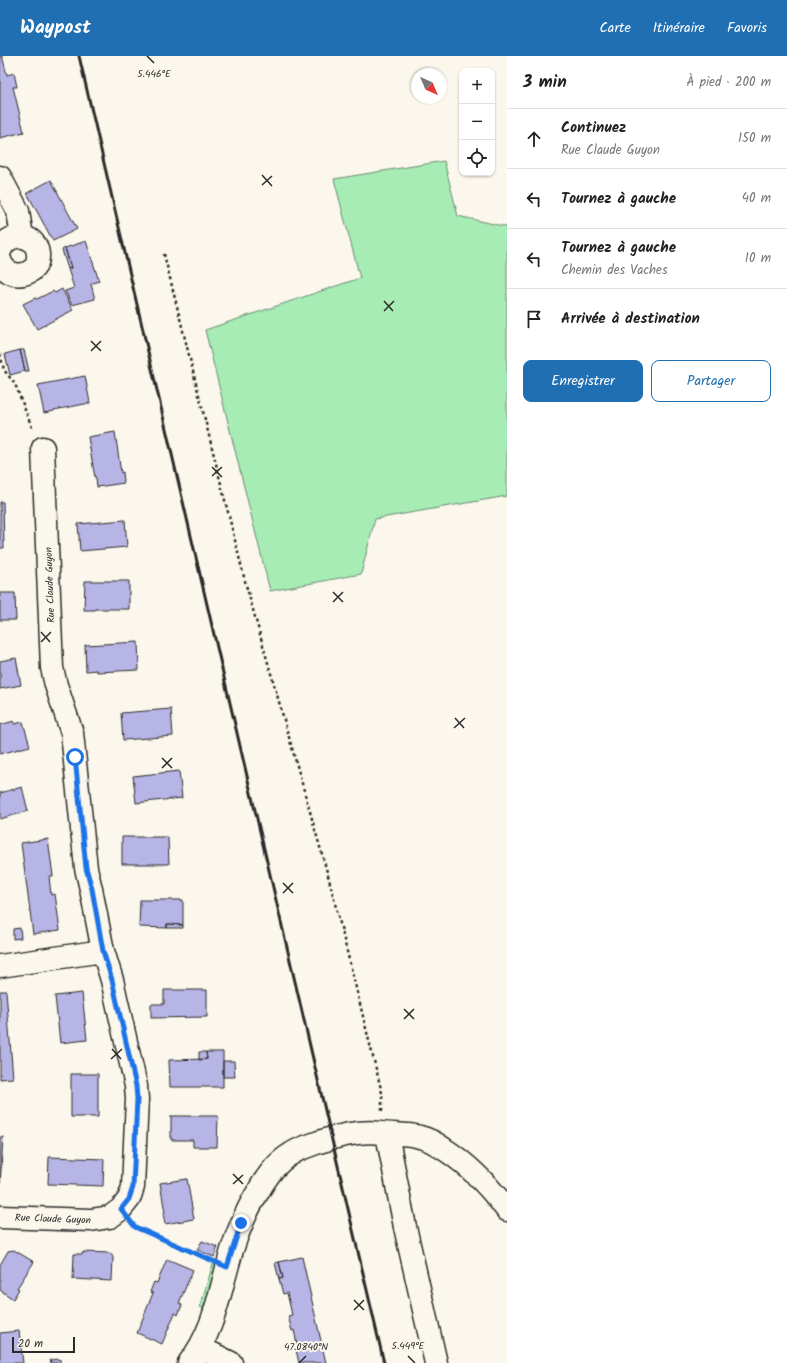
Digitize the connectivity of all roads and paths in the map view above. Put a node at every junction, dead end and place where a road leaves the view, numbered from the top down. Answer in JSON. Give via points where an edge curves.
{"nodes":[{"id":1,"x":0,"y":177,"type":"edge"},
{"id":2,"x":22,"y":237,"type":"junction"},
{"id":3,"x":0,"y":251,"type":"edge"},
{"id":4,"x":164,"y":254,"type":"dead end"},
{"id":5,"x":0,"y":260,"type":"edge"},
{"id":6,"x":0,"y":354,"type":"edge"},
{"id":7,"x":43,"y":448,"type":"joint"},
{"id":8,"x":103,"y":951,"type":"junction"},
{"id":9,"x":0,"y":966,"type":"edge"},
{"id":10,"x":387,"y":1134,"type":"junction"},
{"id":11,"x":121,"y":1209,"type":"junction"},
{"id":12,"x":507,"y":1210,"type":"edge"},
{"id":13,"x":0,"y":1217,"type":"edge"},
{"id":14,"x":227,"y":1267,"type":"junction"},
{"id":15,"x":195,"y":1355,"type":"edge"},
{"id":16,"x":231,"y":1363,"type":"edge"},
{"id":17,"x":436,"y":1363,"type":"edge"}],
"edges":[{"from":1,"to":2,"type":"street","via":[[18,211]]},
{"from":2,"to":3,"type":"street","via":[[10,238]]},
{"from":2,"to":5,"type":"street","via":[[33,243],[38,254],[37,261],[30,271],[18,275],[7,271]]},
{"from":4,"to":10,"type":"path","via":[[246,585],[329,879],[382,1093],[383,1122]]},
{"from":6,"to":7,"type":"path","via":[[4,370],[15,384],[31,427]]},
{"from":7,"to":8,"type":"street","name":"Rue Claude Guyon","via":[[52,668],[72,734],[86,868]]},
{"from":8,"to":9,"type":"street"},
{"from":8,"to":11,"type":"street","name":"Rue Claude Guyon","via":[[112,980],[137,1099],[133,1187],[129,1199]]},
{"from":10,"to":12,"type":"street","via":[[421,1137],[456,1156],[474,1171]]},
{"from":10,"to":14,"type":"street","via":[[356,1133],[329,1139],[301,1148],[280,1162],[253,1199],[241,1223]]},
{"from":10,"to":17,"type":"street"},
{"from":11,"to":13,"type":"street","name":"Rue Claude Guyon","via":[[110,1217],[91,1220]]},
{"from":11,"to":14,"type":"path","via":[[135,1227]]},
{"from":14,"to":15,"type":"street","via":[[215,1311]]},
{"from":15,"to":16,"type":"street"}]}
